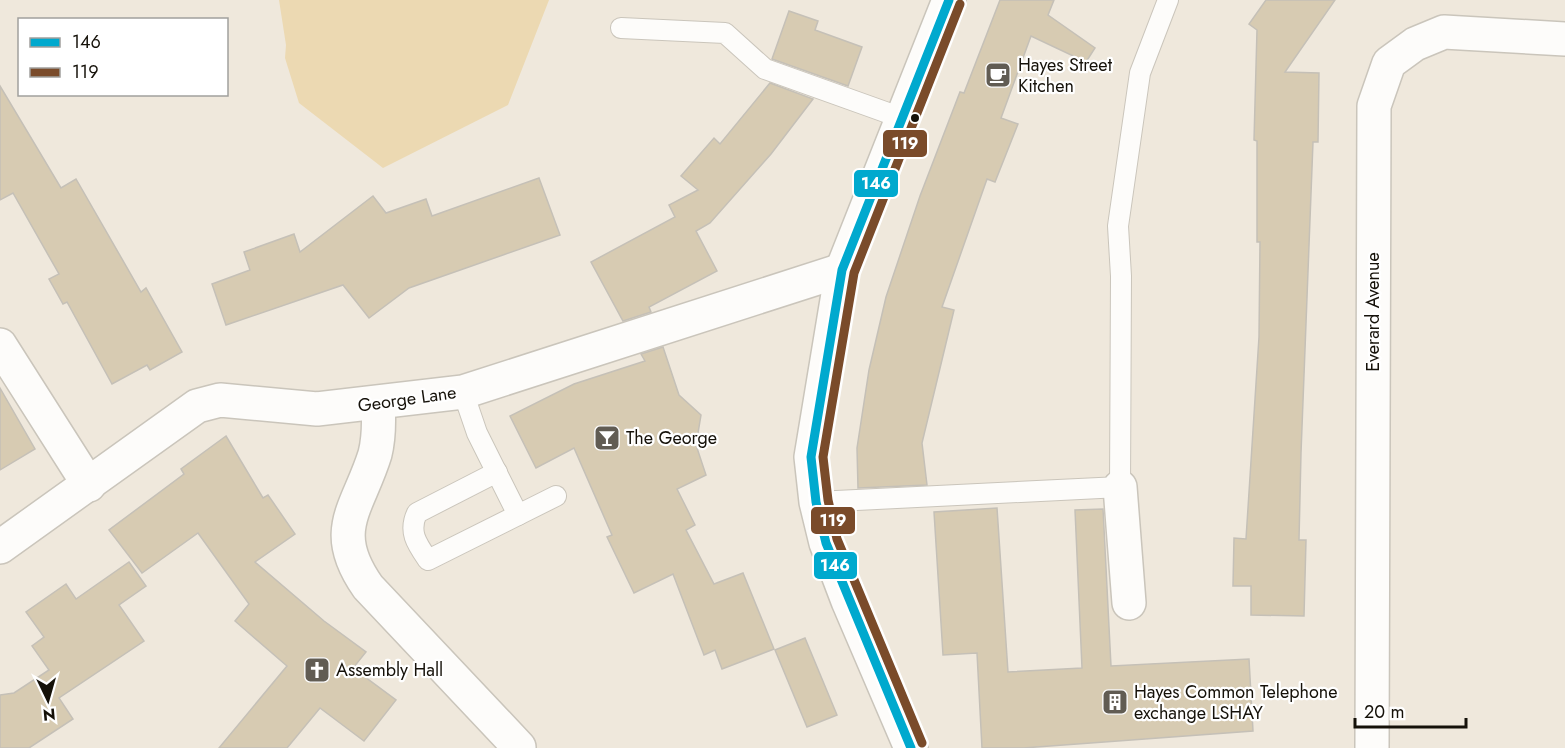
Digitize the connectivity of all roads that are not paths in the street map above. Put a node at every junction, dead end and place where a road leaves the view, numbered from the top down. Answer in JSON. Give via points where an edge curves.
{"nodes":[{"id":1,"x":949,"y":0,"type":"edge"},
{"id":2,"x":1168,"y":0,"type":"edge"},
{"id":3,"x":621,"y":28,"type":"dead end"},
{"id":4,"x":1565,"y":39,"type":"edge"},
{"id":5,"x":902,"y":118,"type":"junction"},
{"id":6,"x":842,"y":270,"type":"junction"},
{"id":7,"x":0,"y":345,"type":"edge"},
{"id":8,"x":463,"y":392,"type":"junction"},
{"id":9,"x":378,"y":404,"type":"junction"},
{"id":10,"x":497,"y":472,"type":"junction"},
{"id":11,"x":89,"y":484,"type":"junction"},
{"id":12,"x":1120,"y":487,"type":"junction"},
{"id":13,"x":556,"y":496,"type":"dead end"},
{"id":14,"x":816,"y":502,"type":"junction"},
{"id":15,"x":518,"y":515,"type":"junction"},
{"id":16,"x":0,"y":547,"type":"edge"},
{"id":17,"x":1129,"y":603,"type":"dead end"},
{"id":18,"x":519,"y":747,"type":"edge"},
{"id":19,"x":911,"y":748,"type":"edge"},
{"id":20,"x":1372,"y":748,"type":"edge"}],
"edges":[{"from":1,"to":5,"type":"street"},
{"from":2,"to":12,"type":"lane","via":[[1140,74],[1118,226]]},
{"from":3,"to":5,"type":"lane","via":[[725,33],[765,69]]},
{"from":4,"to":20,"type":"street","name":"Everard Avenue","via":[[1444,32],[1415,44],[1389,63],[1374,106]]},
{"from":5,"to":6,"type":"street"},
{"from":6,"to":8,"type":"street","name":"George Lane"},
{"from":6,"to":14,"type":"street","via":[[811,457]]},
{"from":7,"to":11,"type":"street"},
{"from":8,"to":9,"type":"street","name":"George Lane"},
{"from":8,"to":10,"type":"lane","via":[[477,433]]},
{"from":9,"to":11,"type":"street","name":"George Lane","via":[[317,409],[220,400],[197,406]]},
{"from":9,"to":18,"type":"street","via":[[375,453],[349,516],[349,544],[357,571]]},
{"from":10,"to":15,"type":"lane"},
{"from":10,"to":15,"type":"lane","via":[[417,513],[414,539],[428,560]]},
{"from":11,"to":16,"type":"street","name":"George Lane"},
{"from":12,"to":14,"type":"lane"},
{"from":12,"to":17,"type":"street"},
{"from":13,"to":15,"type":"lane"},
{"from":14,"to":19,"type":"street","via":[[826,543],[848,601]]}]}
